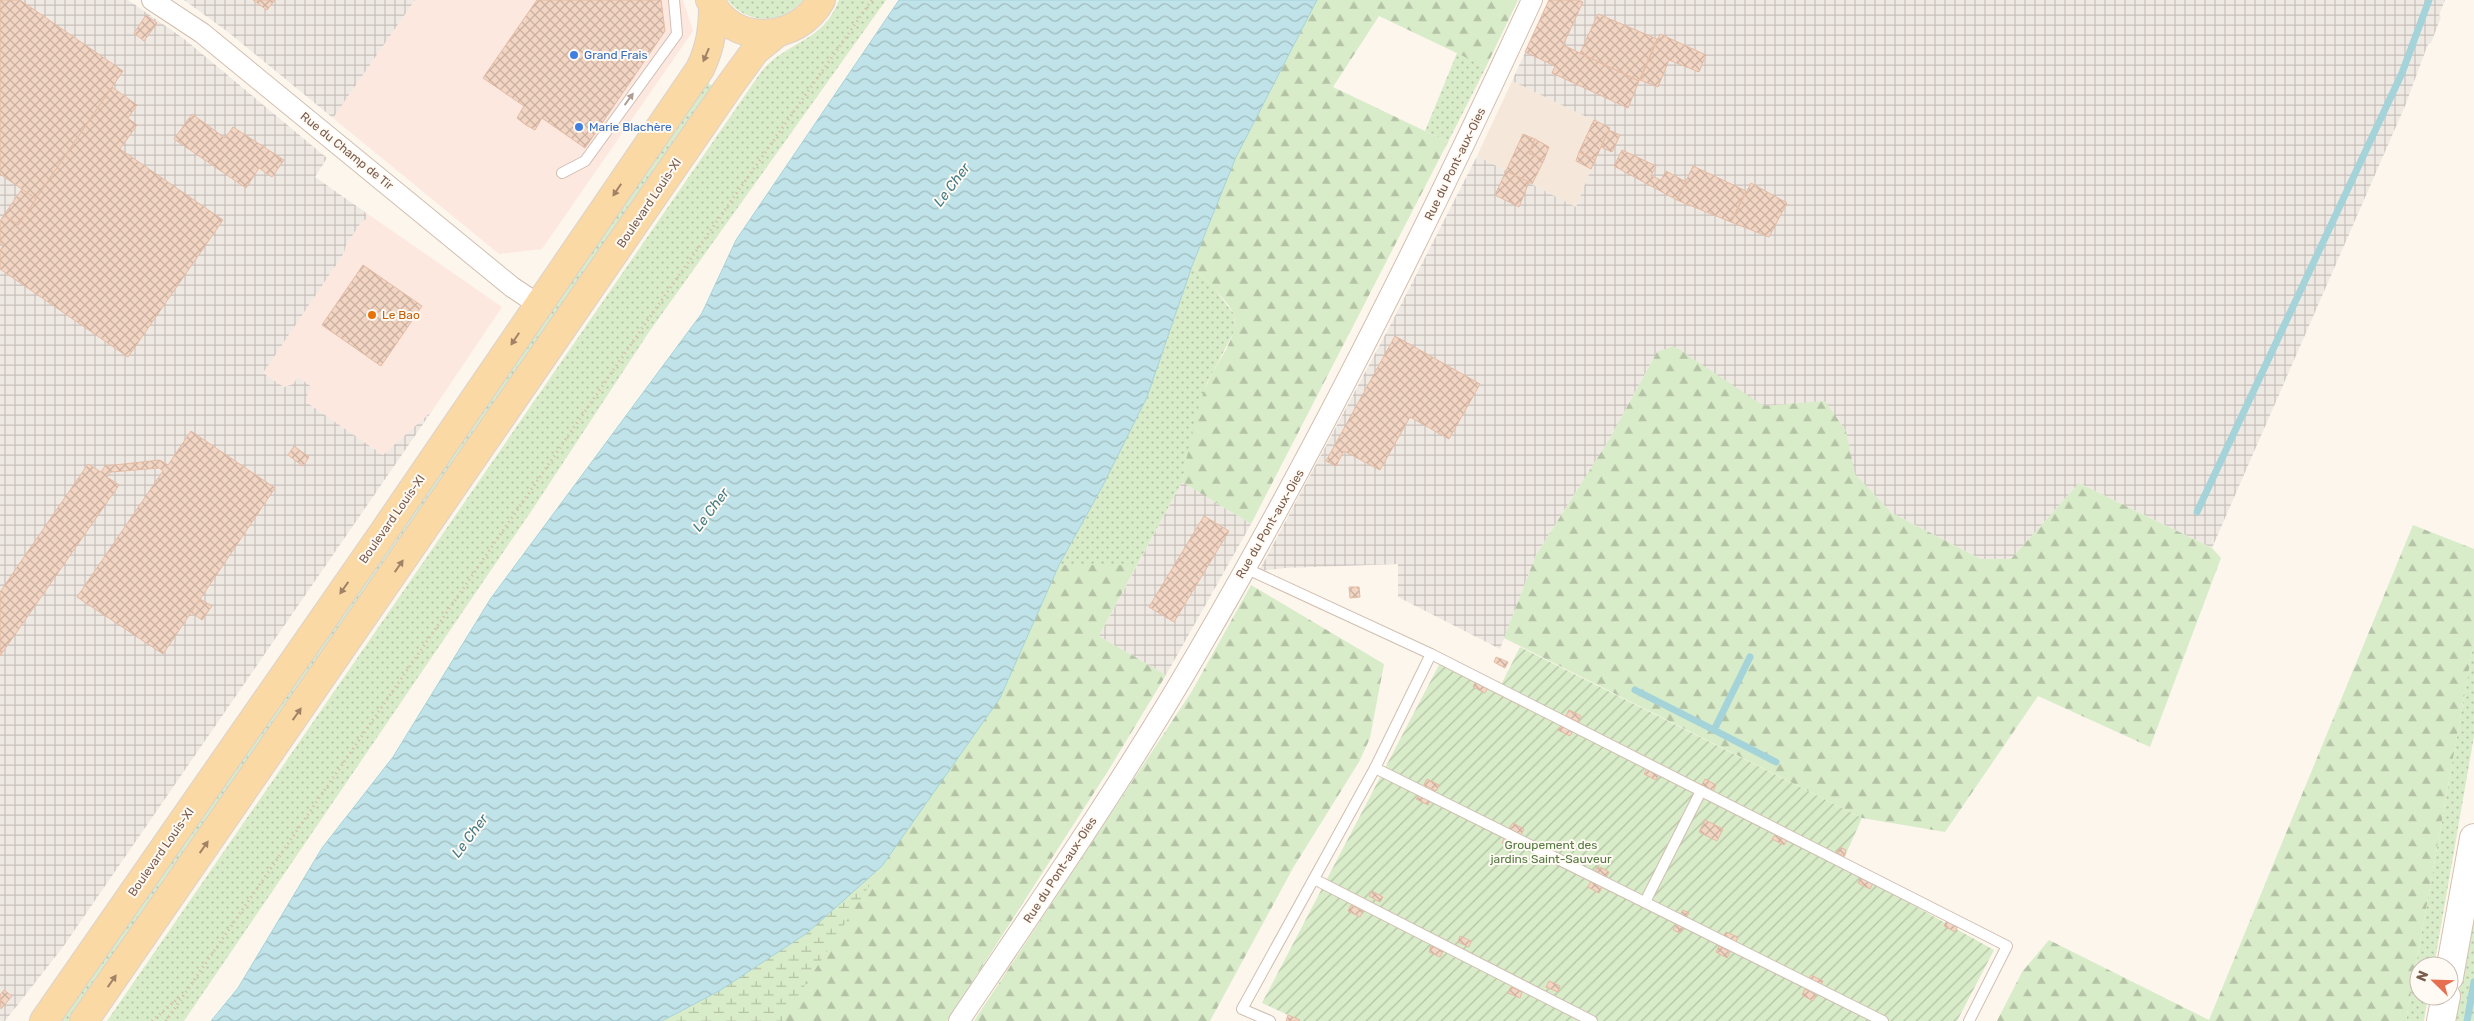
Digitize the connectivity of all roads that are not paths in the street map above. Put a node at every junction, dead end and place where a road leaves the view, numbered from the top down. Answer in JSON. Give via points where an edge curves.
{"nodes":[{"id":1,"x":152,"y":0,"type":"edge"},
{"id":2,"x":674,"y":0,"type":"edge"},
{"id":3,"x":820,"y":0,"type":"edge"},
{"id":4,"x":1532,"y":0,"type":"edge"},
{"id":5,"x":712,"y":3,"type":"edge"},
{"id":6,"x":777,"y":34,"type":"junction"},
{"id":7,"x":562,"y":173,"type":"dead end"},
{"id":8,"x":539,"y":305,"type":"junction"},
{"id":9,"x":1245,"y":568,"type":"junction"},
{"id":10,"x":1431,"y":654,"type":"junction"},
{"id":11,"x":1375,"y":768,"type":"junction"},
{"id":12,"x":1701,"y":791,"type":"junction"},
{"id":13,"x":2474,"y":838,"type":"edge"},
{"id":14,"x":1314,"y":879,"type":"junction"},
{"id":15,"x":1645,"y":902,"type":"junction"},
{"id":16,"x":2453,"y":956,"type":"edge"},
{"id":17,"x":2444,"y":1006,"type":"edge"},
{"id":18,"x":44,"y":1021,"type":"edge"},
{"id":19,"x":84,"y":1021,"type":"edge"},
{"id":20,"x":959,"y":1021,"type":"edge"},
{"id":21,"x":1270,"y":1021,"type":"edge"},
{"id":22,"x":1592,"y":1021,"type":"edge"},
{"id":23,"x":1883,"y":1021,"type":"edge"},
{"id":24,"x":1969,"y":1021,"type":"edge"},
{"id":25,"x":2441,"y":1021,"type":"edge"}],
"edges":[{"from":1,"to":8,"type":"street","name":"Rue du Champ de Tir","via":[[202,33],[512,287]]},
{"from":7,"to":2,"type":"lane","one_way":true,"via":[[584,161],[677,34]]},
{"from":3,"to":6,"type":"main road","name":"Boulevard Louis-XI","via":[[806,20]]},
{"from":4,"to":9,"type":"street","name":"Rue du Pont-aux-Oies","via":[[1454,167],[1302,469]]},
{"from":5,"to":6,"type":"main road","via":[[725,20],[741,30]]},
{"from":5,"to":8,"type":"main road","name":"Boulevard Louis-XI","one_way":true,"via":[[710,46],[700,69]]},
{"from":19,"to":6,"type":"main road","name":"Boulevard Louis-XI","one_way":true,"via":[[728,88],[755,51]]},
{"from":8,"to":18,"type":"main road","name":"Boulevard Louis-XI","one_way":true},
{"from":9,"to":10,"type":"lane"},
{"from":9,"to":20,"type":"street","name":"Rue du Pont-aux-Oies","via":[[1163,709],[1066,863]]},
{"from":10,"to":11,"type":"lane"},
{"from":10,"to":12,"type":"lane"},
{"from":11,"to":14,"type":"lane"},
{"from":11,"to":15,"type":"lane"},
{"from":12,"to":15,"type":"lane"},
{"from":12,"to":24,"type":"lane","via":[[2007,946]]},
{"from":13,"to":16,"type":"main road"},
{"from":14,"to":21,"type":"lane","via":[[1242,1009]]},
{"from":14,"to":22,"type":"lane"},
{"from":15,"to":23,"type":"lane"},
{"from":17,"to":25,"type":"main road"}]}
